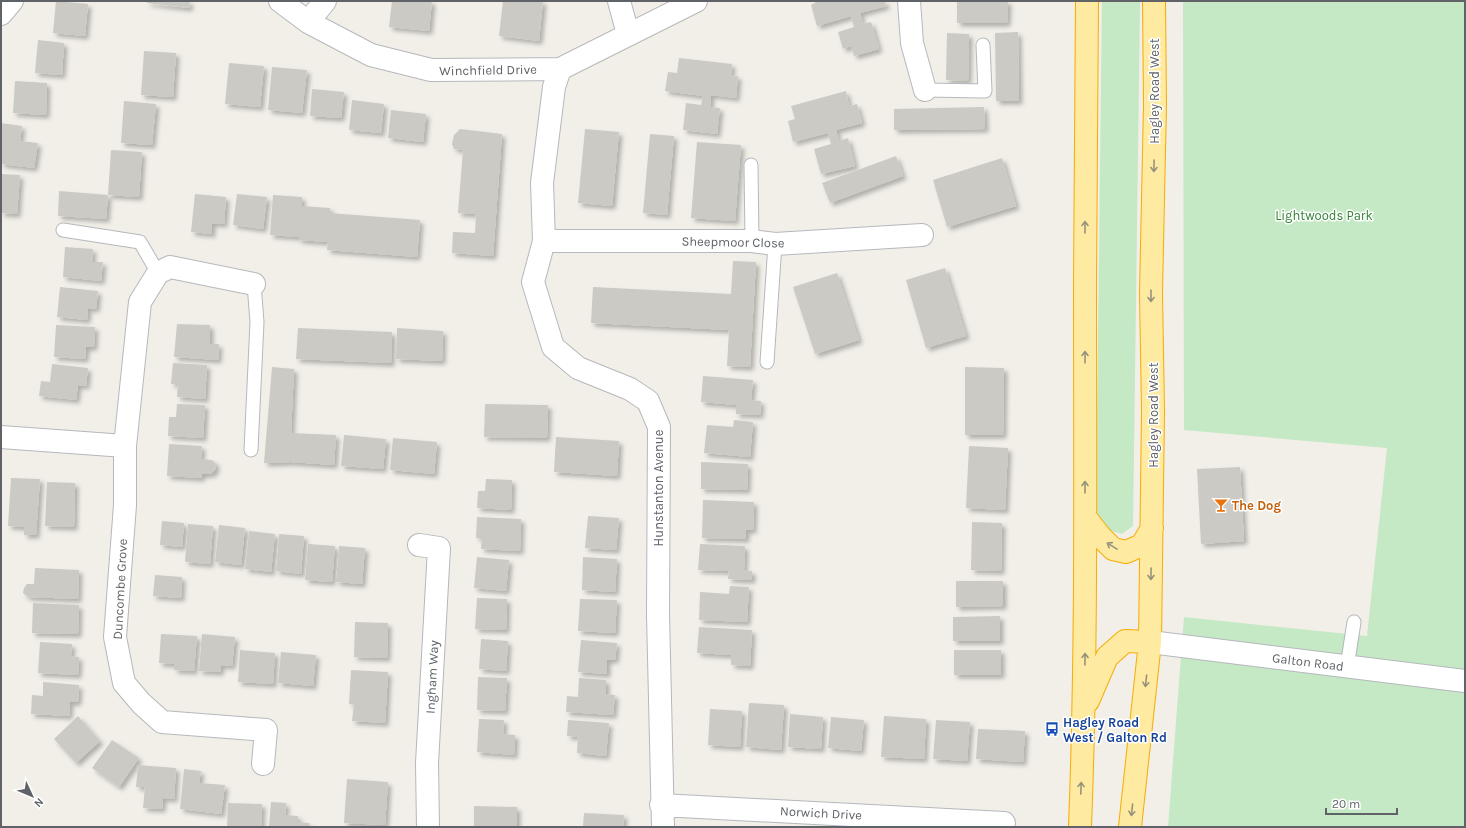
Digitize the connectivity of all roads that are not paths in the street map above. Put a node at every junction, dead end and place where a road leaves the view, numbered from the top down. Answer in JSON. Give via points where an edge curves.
{"nodes":[{"id":1,"x":12,"y":1,"type":"edge"},
{"id":2,"x":280,"y":1,"type":"edge"},
{"id":3,"x":325,"y":1,"type":"edge"},
{"id":4,"x":619,"y":1,"type":"edge"},
{"id":5,"x":696,"y":1,"type":"edge"},
{"id":6,"x":909,"y":1,"type":"edge"},
{"id":7,"x":1087,"y":1,"type":"edge"},
{"id":8,"x":1154,"y":1,"type":"edge"},
{"id":9,"x":1,"y":14,"type":"edge"},
{"id":10,"x":308,"y":22,"type":"junction"},
{"id":11,"x":628,"y":34,"type":"junction"},
{"id":12,"x":983,"y":45,"type":"dead end"},
{"id":13,"x":560,"y":69,"type":"junction"},
{"id":14,"x":925,"y":90,"type":"joint"},
{"id":15,"x":751,"y":165,"type":"dead end"},
{"id":16,"x":63,"y":230,"type":"dead end"},
{"id":17,"x":922,"y":235,"type":"dead end"},
{"id":18,"x":544,"y":241,"type":"junction"},
{"id":19,"x":752,"y":241,"type":"junction"},
{"id":20,"x":774,"y":244,"type":"junction"},
{"id":21,"x":158,"y":273,"type":"junction"},
{"id":22,"x":254,"y":284,"type":"joint"},
{"id":23,"x":766,"y":362,"type":"dead end"},
{"id":24,"x":1,"y":437,"type":"edge"},
{"id":25,"x":125,"y":446,"type":"junction"},
{"id":26,"x":251,"y":450,"type":"dead end"},
{"id":27,"x":1086,"y":518,"type":"junction"},
{"id":28,"x":1152,"y":528,"type":"junction"},
{"id":29,"x":419,"y":545,"type":"dead end"},
{"id":30,"x":1354,"y":622,"type":"dead end"},
{"id":31,"x":1150,"y":642,"type":"junction"},
{"id":32,"x":1347,"y":667,"type":"junction"},
{"id":33,"x":1465,"y":681,"type":"edge"},
{"id":34,"x":1084,"y":712,"type":"junction"},
{"id":35,"x":263,"y":764,"type":"dead end"},
{"id":36,"x":661,"y":805,"type":"junction"},
{"id":37,"x":911,"y":822,"type":"edge"},
{"id":38,"x":1004,"y":823,"type":"dead end"},
{"id":39,"x":428,"y":827,"type":"edge"},
{"id":40,"x":663,"y":827,"type":"edge"},
{"id":41,"x":1080,"y":827,"type":"edge"},
{"id":42,"x":1130,"y":827,"type":"edge"}],
"edges":[{"from":1,"to":9,"type":"street"},
{"from":2,"to":10,"type":"street","name":"Winchfield Drive"},
{"from":3,"to":10,"type":"street"},
{"from":4,"to":11,"type":"street"},
{"from":5,"to":11,"type":"street","name":"Winchfield Drive"},
{"from":6,"to":14,"type":"street","via":[[912,43]]},
{"from":27,"to":7,"type":"highway","one_way":true},
{"from":8,"to":28,"type":"highway","name":"Hagley Road West","one_way":true},
{"from":10,"to":13,"type":"street","name":"Winchfield Drive","via":[[371,55],[432,70]]},
{"from":11,"to":13,"type":"street","name":"Winchfield Drive"},
{"from":12,"to":14,"type":"lane","via":[[985,91]]},
{"from":13,"to":18,"type":"street","name":"Hunstanton Avenue","via":[[554,87],[542,183]]},
{"from":15,"to":19,"type":"lane"},
{"from":16,"to":21,"type":"lane","via":[[140,242]]},
{"from":17,"to":20,"type":"street","name":"Sheepmoor Close"},
{"from":18,"to":19,"type":"street","name":"Sheepmoor Close"},
{"from":18,"to":36,"type":"street","name":"Hunstanton Avenue","via":[[533,282],[553,347],[578,368],[630,389],[648,401],[659,428]]},
{"from":19,"to":20,"type":"street","name":"Sheepmoor Close"},
{"from":20,"to":23,"type":"lane"},
{"from":21,"to":22,"type":"street","via":[[170,267]]},
{"from":21,"to":25,"type":"street","name":"Duncombe Grove","via":[[140,302]]},
{"from":22,"to":26,"type":"lane","via":[[257,322]]},
{"from":24,"to":25,"type":"street"},
{"from":25,"to":35,"type":"street","name":"Duncombe Grove","via":[[125,505],[115,637],[124,683],[162,722],[266,730]]},
{"from":28,"to":27,"type":"highway","one_way":true,"via":[[1142,545],[1126,552],[1113,549]]},
{"from":34,"to":27,"type":"highway","one_way":true},
{"from":28,"to":31,"type":"highway","name":"Hagley Road West","one_way":true},
{"from":29,"to":39,"type":"street","name":"Ingham Way","via":[[439,548],[427,763]]},
{"from":30,"to":32,"type":"lane"},
{"from":31,"to":32,"type":"street","name":"Galton Road"},
{"from":31,"to":34,"type":"highway","via":[[1125,641],[1107,657]]},
{"from":31,"to":42,"type":"highway","name":"Hagley Road West","one_way":true},
{"from":32,"to":33,"type":"street","name":"Galton Road"},
{"from":41,"to":34,"type":"highway","one_way":true},
{"from":36,"to":37,"type":"street","name":"Norwich Drive"},
{"from":36,"to":40,"type":"street","name":"Hunstanton Avenue"},
{"from":37,"to":38,"type":"street","name":"Norwich Drive"}]}
